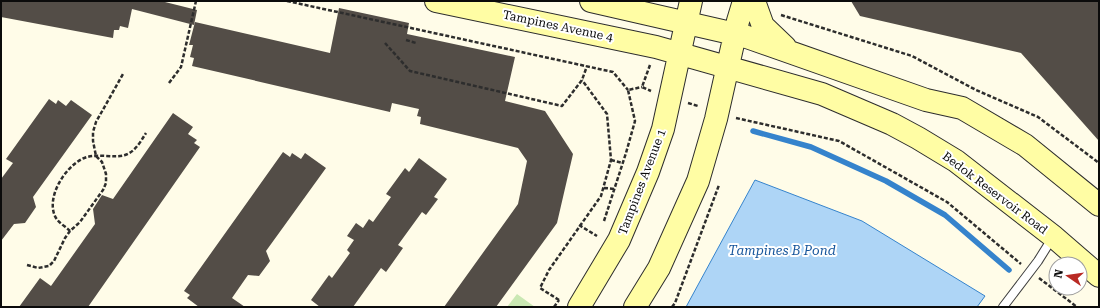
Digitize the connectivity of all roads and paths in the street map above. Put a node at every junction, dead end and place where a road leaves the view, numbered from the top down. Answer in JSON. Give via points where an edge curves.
{"nodes":[{"id":1,"x":196,"y":1,"type":"edge"},
{"id":2,"x":288,"y":1,"type":"edge"},
{"id":3,"x":436,"y":1,"type":"edge"},
{"id":4,"x":591,"y":1,"type":"edge"},
{"id":5,"x":691,"y":1,"type":"edge"},
{"id":6,"x":744,"y":1,"type":"edge"},
{"id":7,"x":754,"y":1,"type":"edge"},
{"id":8,"x":629,"y":4,"type":"edge"},
{"id":9,"x":778,"y":14,"type":"dead end"},
{"id":10,"x":686,"y":22,"type":"junction"},
{"id":11,"x":735,"y":34,"type":"junction"},
{"id":12,"x":406,"y":40,"type":"dead end"},
{"id":13,"x":385,"y":43,"type":"dead end"},
{"id":14,"x":416,"y":43,"type":"dead end"},
{"id":15,"x":788,"y":50,"type":"junction"},
{"id":16,"x":679,"y":53,"type":"junction"},
{"id":17,"x":587,"y":66,"type":"junction"},
{"id":18,"x":728,"y":67,"type":"junction"},
{"id":19,"x":123,"y":74,"type":"dead end"},
{"id":20,"x":582,"y":80,"type":"junction"},
{"id":21,"x":169,"y":83,"type":"dead end"},
{"id":22,"x":642,"y":87,"type":"dead end"},
{"id":23,"x":628,"y":90,"type":"junction"},
{"id":24,"x":734,"y":117,"type":"dead end"},
{"id":25,"x":146,"y":133,"type":"dead end"},
{"id":26,"x":96,"y":156,"type":"junction"},
{"id":27,"x":611,"y":160,"type":"junction"},
{"id":28,"x":623,"y":163,"type":"junction"},
{"id":29,"x":1099,"y":163,"type":"edge"},
{"id":30,"x":604,"y":188,"type":"junction"},
{"id":31,"x":615,"y":190,"type":"junction"},
{"id":32,"x":1098,"y":203,"type":"edge"},
{"id":33,"x":603,"y":224,"type":"dead end"},
{"id":34,"x":580,"y":225,"type":"junction"},
{"id":35,"x":70,"y":231,"type":"junction"},
{"id":36,"x":600,"y":231,"type":"dead end"},
{"id":37,"x":597,"y":236,"type":"junction"},
{"id":38,"x":1054,"y":237,"type":"junction"},
{"id":39,"x":593,"y":242,"type":"dead end"},
{"id":40,"x":27,"y":265,"type":"dead end"},
{"id":41,"x":1030,"y":271,"type":"junction"},
{"id":42,"x":1099,"y":276,"type":"edge"},
{"id":43,"x":559,"y":300,"type":"junction"},
{"id":44,"x":571,"y":300,"type":"edge"},
{"id":45,"x":554,"y":307,"type":"edge"},
{"id":46,"x":635,"y":307,"type":"edge"},
{"id":47,"x":1003,"y":307,"type":"edge"},
{"id":48,"x":1077,"y":307,"type":"edge"}],
"edges":[{"from":1,"to":21,"type":"path","via":[[181,67]]},
{"from":2,"to":17,"type":"path"},
{"from":3,"to":16,"type":"main road","name":"Tampines Avenue 4"},
{"from":4,"to":8,"type":"main road"},
{"from":5,"to":10,"type":"main road","name":"Tampines Avenue 1"},
{"from":6,"to":11,"type":"main road"},
{"from":7,"to":15,"type":"main road","via":[[763,26]]},
{"from":8,"to":10,"type":"main road"},
{"from":9,"to":29,"type":"path","via":[[912,56],[976,90],[1038,117]]},
{"from":10,"to":11,"type":"main road"},
{"from":10,"to":16,"type":"main road","name":"Tampines Avenue 1"},
{"from":11,"to":15,"type":"main road"},
{"from":11,"to":18,"type":"main road"},
{"from":12,"to":14,"type":"path"},
{"from":13,"to":20,"type":"path","via":[[410,71],[562,106]]},
{"from":15,"to":32,"type":"main road","via":[[926,100],[962,108],[1025,145]]},
{"from":16,"to":18,"type":"main road","name":"Bedok Reservoir Road"},
{"from":16,"to":44,"type":"main road","name":"Tampines Avenue 1","via":[[663,129],[619,240]]},
{"from":17,"to":20,"type":"path"},
{"from":17,"to":23,"type":"path","via":[[613,72]]},
{"from":18,"to":38,"type":"main road","name":"Bedok Reservoir Road","via":[[822,94],[892,124],[956,161]]},
{"from":18,"to":46,"type":"main road","via":[[698,181],[659,268]]},
{"from":19,"to":26,"type":"path","via":[[96,122],[93,132]]},
{"from":20,"to":27,"type":"path","via":[[607,114]]},
{"from":22,"to":23,"type":"path"},
{"from":23,"to":28,"type":"path","via":[[635,121]]},
{"from":24,"to":41,"type":"path","via":[[839,141],[947,202]]},
{"from":25,"to":26,"type":"path","via":[[137,146],[124,156]]},
{"from":26,"to":35,"type":"path","via":[[102,162],[106,183],[80,222]]},
{"from":26,"to":35,"type":"path","via":[[82,159],[67,171],[54,192],[52,206],[56,219]]},
{"from":27,"to":28,"type":"path"},
{"from":27,"to":30,"type":"path"},
{"from":28,"to":31,"type":"path"},
{"from":30,"to":31,"type":"path"},
{"from":30,"to":34,"type":"path"},
{"from":31,"to":33,"type":"path"},
{"from":34,"to":37,"type":"path"},
{"from":34,"to":43,"type":"path","via":[[549,270],[540,288]]},
{"from":35,"to":40,"type":"path","via":[[49,266],[38,268]]},
{"from":36,"to":37,"type":"path"},
{"from":37,"to":39,"type":"path"},
{"from":38,"to":41,"type":"lane"},
{"from":38,"to":42,"type":"main road","name":"Bedok Reservoir Road"},
{"from":41,"to":47,"type":"lane"},
{"from":41,"to":48,"type":"path"},
{"from":43,"to":44,"type":"path"},
{"from":43,"to":45,"type":"path"}]}
